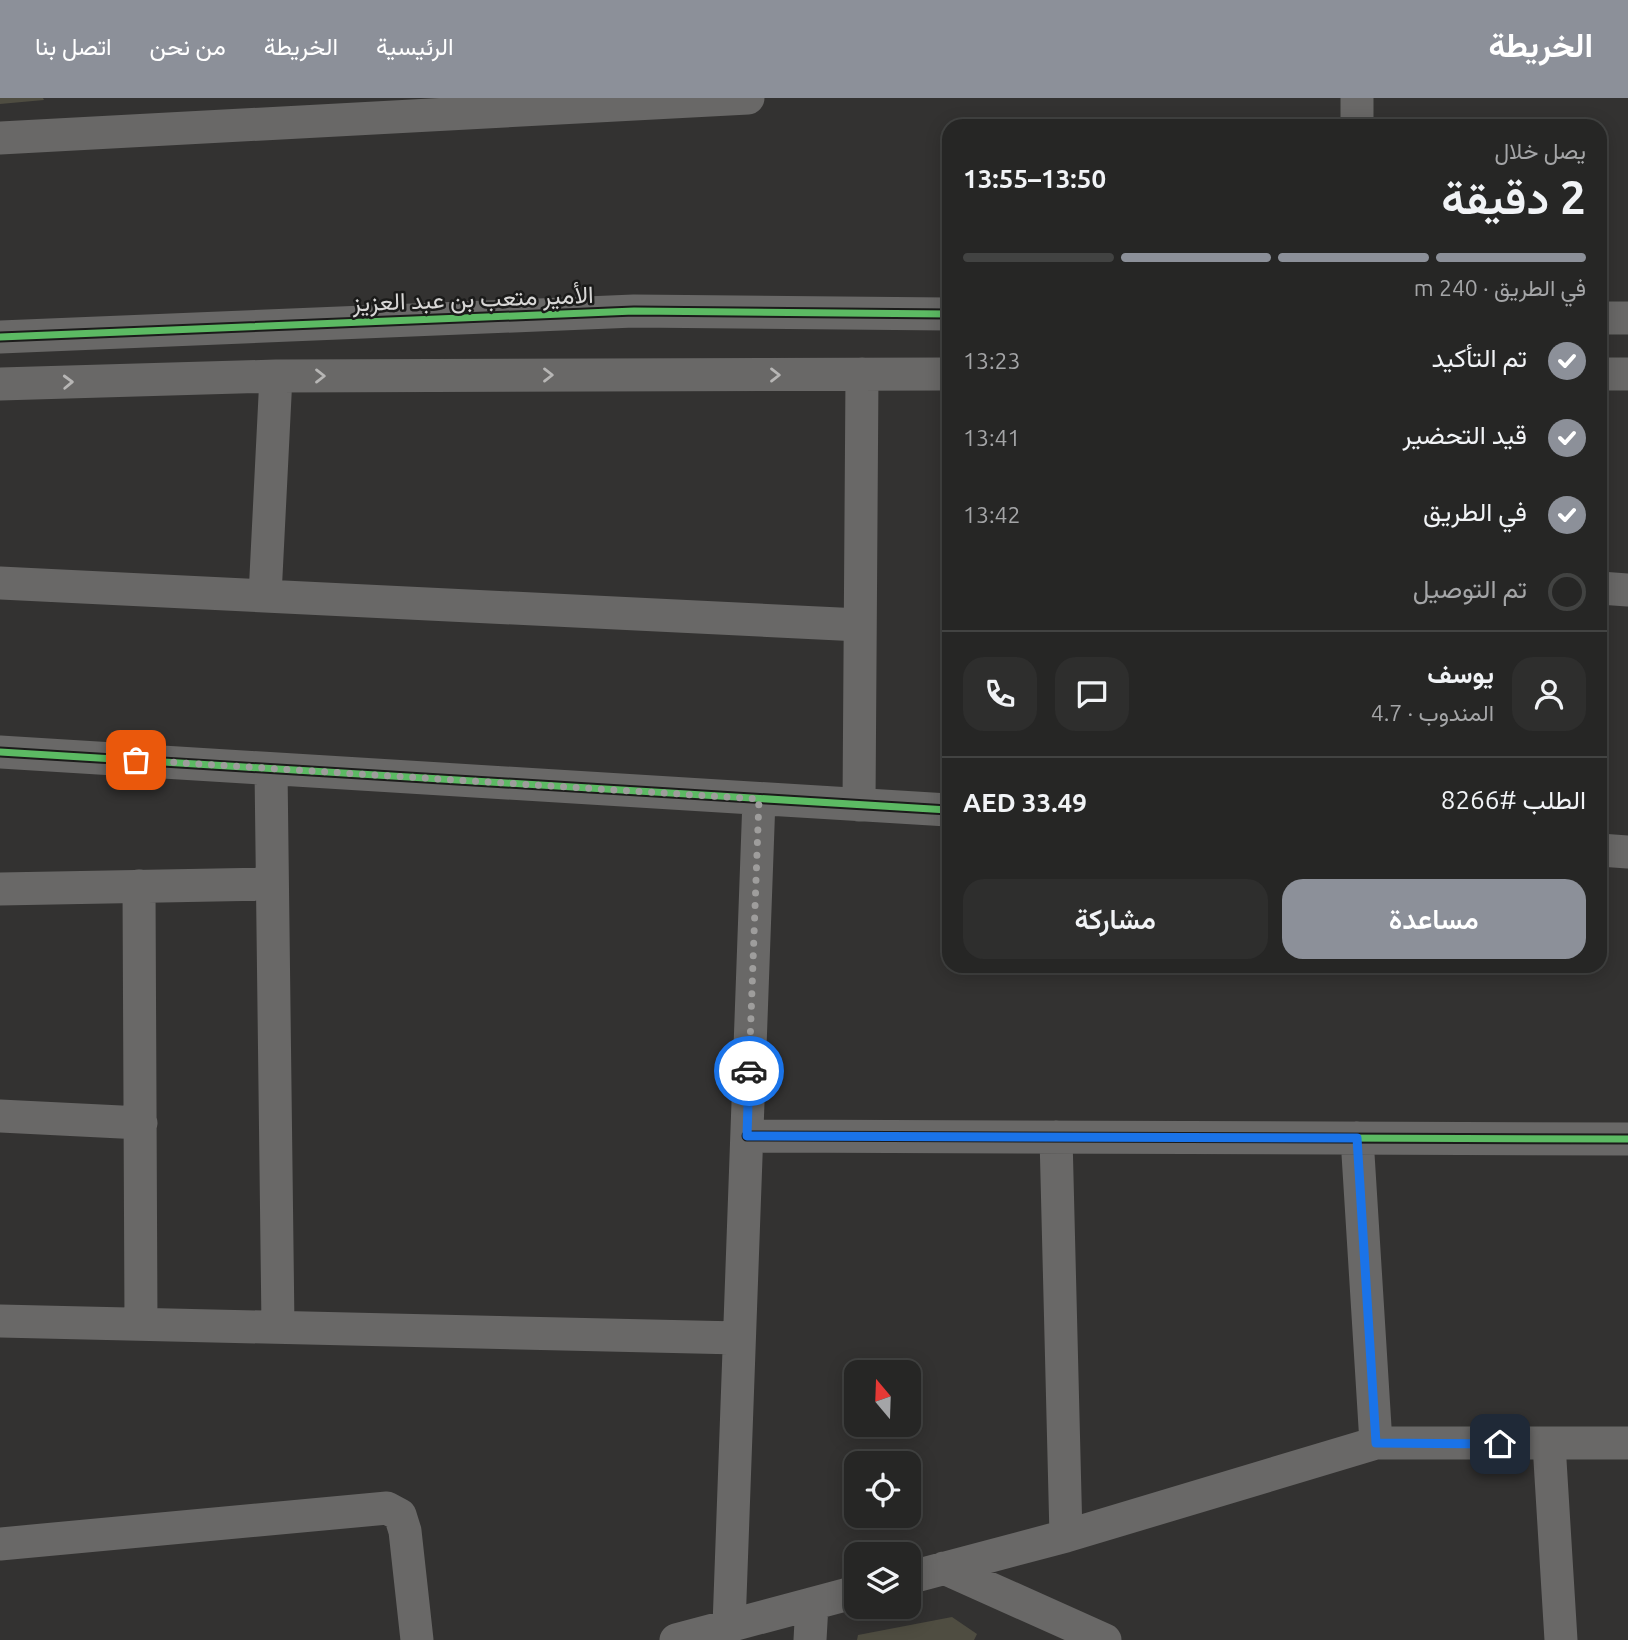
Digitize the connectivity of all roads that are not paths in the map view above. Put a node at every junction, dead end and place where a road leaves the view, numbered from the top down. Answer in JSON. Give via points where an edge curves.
{"nodes":[{"id":1,"x":748,"y":98,"type":"edge"},
{"id":2,"x":1357,"y":98,"type":"edge"},
{"id":3,"x":469,"y":106,"type":"edge"},
{"id":4,"x":284,"y":110,"type":"edge"},
{"id":5,"x":1357,"y":119,"type":"edge"},
{"id":6,"x":0,"y":138,"type":"edge"},
{"id":7,"x":942,"y":313,"type":"edge"},
{"id":8,"x":1607,"y":318,"type":"edge"},
{"id":9,"x":1628,"y":318,"type":"edge"},
{"id":10,"x":0,"y":337,"type":"edge"},
{"id":11,"x":862,"y":374,"type":"junction"},
{"id":12,"x":942,"y":374,"type":"edge"},
{"id":13,"x":1607,"y":374,"type":"edge"},
{"id":14,"x":1628,"y":374,"type":"edge"},
{"id":15,"x":276,"y":376,"type":"junction"},
{"id":16,"x":0,"y":384,"type":"edge"},
{"id":17,"x":0,"y":583,"type":"edge"},
{"id":18,"x":1607,"y":589,"type":"edge"},
{"id":19,"x":1628,"y":590,"type":"edge"},
{"id":20,"x":265,"y":596,"type":"junction"},
{"id":21,"x":860,"y":625,"type":"junction"},
{"id":22,"x":0,"y":752,"type":"edge"},
{"id":23,"x":271,"y":769,"type":"junction"},
{"id":24,"x":759,"y":799,"type":"junction"},
{"id":25,"x":859,"y":805,"type":"junction"},
{"id":26,"x":942,"y":810,"type":"edge"},
{"id":27,"x":1607,"y":850,"type":"edge"},
{"id":28,"x":1628,"y":852,"type":"edge"},
{"id":29,"x":272,"y":884,"type":"junction"},
{"id":30,"x":139,"y":886,"type":"junction"},
{"id":31,"x":0,"y":888,"type":"edge"},
{"id":32,"x":0,"y":1116,"type":"edge"},
{"id":33,"x":141,"y":1123,"type":"junction"},
{"id":34,"x":747,"y":1136,"type":"junction"},
{"id":35,"x":1056,"y":1137,"type":"junction"},
{"id":36,"x":1357,"y":1138,"type":"junction"},
{"id":37,"x":1628,"y":1139,"type":"edge"},
{"id":38,"x":0,"y":1321,"type":"edge"},
{"id":39,"x":141,"y":1324,"type":"junction"},
{"id":40,"x":278,"y":1327,"type":"junction"},
{"id":41,"x":739,"y":1338,"type":"junction"},
{"id":42,"x":1376,"y":1443,"type":"junction"},
{"id":43,"x":1549,"y":1444,"type":"junction"},
{"id":44,"x":1628,"y":1444,"type":"edge"},
{"id":45,"x":1066,"y":1536,"type":"junction"},
{"id":46,"x":0,"y":1544,"type":"edge"},
{"id":47,"x":944,"y":1568,"type":"junction"},
{"id":48,"x":921,"y":1574,"type":"edge"},
{"id":49,"x":844,"y":1595,"type":"edge"},
{"id":50,"x":812,"y":1604,"type":"junction"},
{"id":51,"x":729,"y":1626,"type":"junction"},
{"id":52,"x":417,"y":1640,"type":"edge"},
{"id":53,"x":676,"y":1640,"type":"edge"},
{"id":54,"x":810,"y":1640,"type":"edge"},
{"id":55,"x":1105,"y":1640,"type":"edge"},
{"id":56,"x":1561,"y":1640,"type":"edge"}],
"edges":[{"from":1,"to":3,"type":"street"},
{"from":2,"to":5,"type":"street"},
{"from":3,"to":4,"type":"street"},
{"from":4,"to":6,"type":"street"},
{"from":7,"to":10,"type":"street","name":"الأمير متعب بن عبد العزيز","via":[[634,311]]},
{"from":8,"to":9,"type":"street"},
{"from":11,"to":12,"type":"street"},
{"from":15,"to":11,"type":"street","one_way":true},
{"from":11,"to":21,"type":"street"},
{"from":13,"to":14,"type":"street"},
{"from":16,"to":15,"type":"street","one_way":true},
{"from":15,"to":20,"type":"street"},
{"from":17,"to":20,"type":"street"},
{"from":18,"to":19,"type":"street"},
{"from":20,"to":21,"type":"street"},
{"from":21,"to":25,"type":"street"},
{"from":22,"to":23,"type":"street"},
{"from":23,"to":24,"type":"street"},
{"from":23,"to":29,"type":"street"},
{"from":24,"to":25,"type":"street"},
{"from":24,"to":34,"type":"street"},
{"from":25,"to":26,"type":"street"},
{"from":27,"to":28,"type":"street"},
{"from":29,"to":30,"type":"street"},
{"from":29,"to":40,"type":"street"},
{"from":30,"to":31,"type":"street"},
{"from":30,"to":33,"type":"street"},
{"from":32,"to":33,"type":"street"},
{"from":33,"to":39,"type":"street"},
{"from":34,"to":35,"type":"street"},
{"from":34,"to":41,"type":"street"},
{"from":35,"to":36,"type":"street"},
{"from":35,"to":45,"type":"street"},
{"from":36,"to":37,"type":"street"},
{"from":36,"to":42,"type":"street"},
{"from":38,"to":39,"type":"street"},
{"from":39,"to":40,"type":"street"},
{"from":40,"to":41,"type":"street"},
{"from":41,"to":51,"type":"street"},
{"from":42,"to":43,"type":"street"},
{"from":42,"to":45,"type":"street"},
{"from":43,"to":44,"type":"street"},
{"from":43,"to":56,"type":"street"},
{"from":45,"to":47,"type":"street"},
{"from":46,"to":52,"type":"street","via":[[387,1508],[400,1514],[405,1531]]},
{"from":47,"to":48,"type":"street"},
{"from":47,"to":55,"type":"street"},
{"from":49,"to":50,"type":"street"},
{"from":50,"to":51,"type":"street"},
{"from":50,"to":54,"type":"street"},
{"from":51,"to":53,"type":"street"}]}
